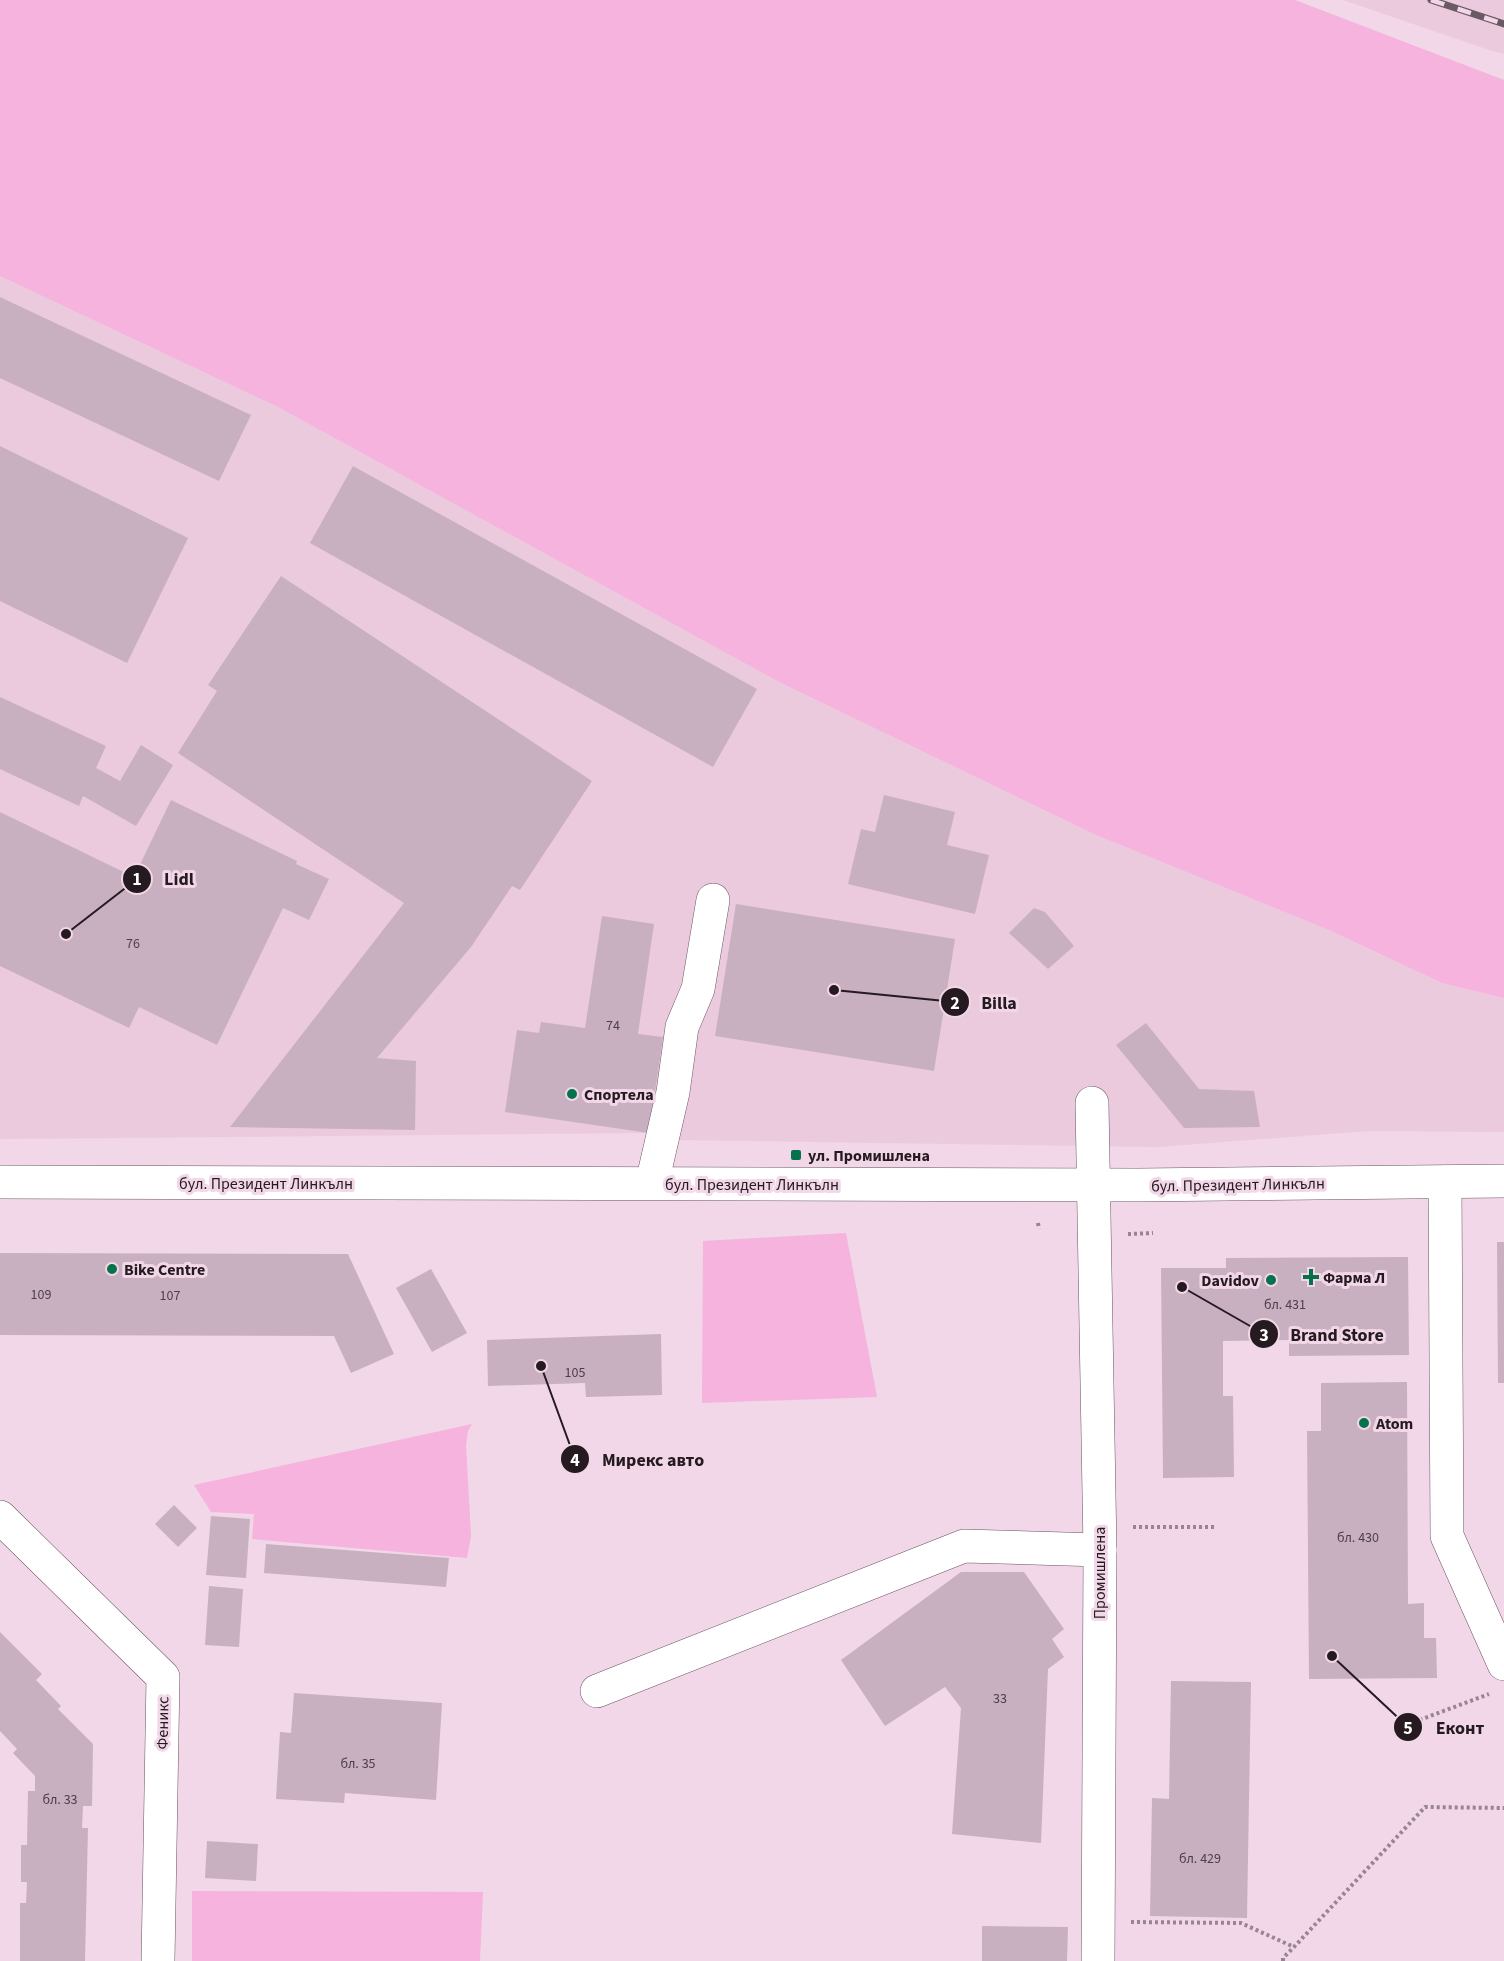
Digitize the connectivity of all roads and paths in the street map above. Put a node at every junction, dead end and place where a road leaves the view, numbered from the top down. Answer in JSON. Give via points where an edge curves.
{"nodes":[{"id":1,"x":713,"y":900,"type":"dead end"},
{"id":2,"x":1092,"y":1103,"type":"dead end"},
{"id":3,"x":1504,"y":1181,"type":"edge"},
{"id":4,"x":0,"y":1182,"type":"edge"},
{"id":5,"x":1444,"y":1182,"type":"junction"},
{"id":6,"x":652,"y":1184,"type":"junction"},
{"id":7,"x":1092,"y":1184,"type":"junction"},
{"id":8,"x":1038,"y":1223,"type":"dead end"},
{"id":9,"x":1039,"y":1230,"type":"dead end"},
{"id":10,"x":1153,"y":1233,"type":"dead end"},
{"id":11,"x":1124,"y":1234,"type":"dead end"},
{"id":12,"x":0,"y":1517,"type":"edge"},
{"id":13,"x":1215,"y":1527,"type":"dead end"},
{"id":14,"x":1100,"y":1539,"type":"junction"},
{"id":15,"x":1499,"y":1678,"type":"edge"},
{"id":16,"x":597,"y":1691,"type":"dead end"},
{"id":17,"x":1414,"y":1722,"type":"dead end"},
{"id":18,"x":1504,"y":1808,"type":"edge"},
{"id":19,"x":1098,"y":1922,"type":"junction"},
{"id":20,"x":1294,"y":1947,"type":"junction"},
{"id":21,"x":158,"y":1961,"type":"edge"},
{"id":22,"x":1098,"y":1961,"type":"edge"},
{"id":23,"x":1283,"y":1961,"type":"edge"}],
"edges":[{"from":1,"to":6,"type":"street","via":[[698,989],[682,1027],[673,1092]]},
{"from":2,"to":7,"type":"street","name":"Промишлена"},
{"from":3,"to":5,"type":"street","name":"бул. Президент Линкълн"},
{"from":4,"to":6,"type":"street","name":"бул. Президент Линкълн"},
{"from":5,"to":7,"type":"street","name":"бул. Президент Линкълн"},
{"from":5,"to":15,"type":"street","via":[[1447,1536]]},
{"from":6,"to":7,"type":"street","name":"бул. Президент Линкълн"},
{"from":7,"to":14,"type":"street","name":"Промишлена"},
{"from":8,"to":9,"type":"path"},
{"from":10,"to":11,"type":"path"},
{"from":12,"to":21,"type":"street","name":"Феникс","via":[[163,1677]]},
{"from":13,"to":14,"type":"path"},
{"from":14,"to":16,"type":"street","via":[[964,1546]]},
{"from":14,"to":19,"type":"street","name":"Промишлена"},
{"from":15,"to":17,"type":"path"},
{"from":18,"to":20,"type":"path","via":[[1425,1807]]},
{"from":19,"to":20,"type":"path","via":[[1241,1923]]},
{"from":19,"to":22,"type":"street","name":"Промишлена"},
{"from":20,"to":23,"type":"path"}]}
